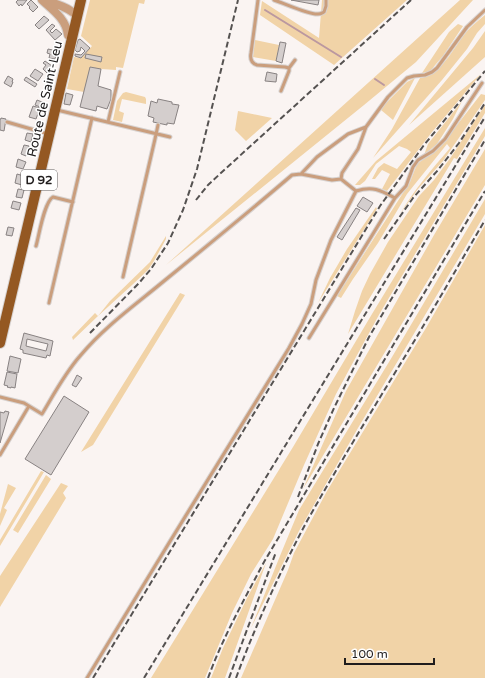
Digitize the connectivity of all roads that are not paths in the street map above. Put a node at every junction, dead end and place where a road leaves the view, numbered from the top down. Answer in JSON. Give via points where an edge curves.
{"nodes":[{"id":1,"x":42,"y":0,"type":"edge"},
{"id":2,"x":46,"y":0,"type":"edge"},
{"id":3,"x":54,"y":0,"type":"edge"},
{"id":4,"x":76,"y":0,"type":"edge"},
{"id":5,"x":81,"y":0,"type":"edge"},
{"id":6,"x":258,"y":0,"type":"edge"},
{"id":7,"x":274,"y":0,"type":"edge"},
{"id":8,"x":326,"y":0,"type":"edge"},
{"id":9,"x":485,"y":10,"type":"edge"},
{"id":10,"x":56,"y":13,"type":"junction"},
{"id":11,"x":74,"y":15,"type":"junction"},
{"id":12,"x":68,"y":35,"type":"junction"},
{"id":13,"x":295,"y":60,"type":"dead end"},
{"id":14,"x":289,"y":68,"type":"junction"},
{"id":15,"x":120,"y":72,"type":"dead end"},
{"id":16,"x":482,"y":83,"type":"dead end"},
{"id":17,"x":281,"y":91,"type":"dead end"},
{"id":18,"x":56,"y":109,"type":"junction"},
{"id":19,"x":92,"y":118,"type":"junction"},
{"id":20,"x":7,"y":122,"type":"dead end"},
{"id":21,"x":108,"y":122,"type":"junction"},
{"id":22,"x":158,"y":125,"type":"dead end"},
{"id":23,"x":366,"y":127,"type":"junction"},
{"id":24,"x":45,"y":133,"type":"junction"},
{"id":25,"x":156,"y":134,"type":"junction"},
{"id":26,"x":170,"y":137,"type":"dead end"},
{"id":27,"x":301,"y":174,"type":"junction"},
{"id":28,"x":341,"y":179,"type":"junction"},
{"id":29,"x":356,"y":191,"type":"junction"},
{"id":30,"x":395,"y":198,"type":"junction"},
{"id":31,"x":73,"y":202,"type":"junction"},
{"id":32,"x":36,"y":246,"type":"dead end"},
{"id":33,"x":123,"y":278,"type":"dead end"},
{"id":34,"x":49,"y":302,"type":"dead end"},
{"id":35,"x":0,"y":322,"type":"edge"},
{"id":36,"x":309,"y":338,"type":"dead end"},
{"id":37,"x":0,"y":343,"type":"edge"},
{"id":38,"x":0,"y":397,"type":"edge"},
{"id":39,"x":29,"y":406,"type":"junction"},
{"id":40,"x":0,"y":455,"type":"edge"},
{"id":41,"x":87,"y":678,"type":"edge"}],
"edges":[{"from":1,"to":10,"type":"street"},
{"from":2,"to":3,"type":"street"},
{"from":2,"to":11,"type":"street","via":[[64,7]]},
{"from":4,"to":11,"type":"main road","name":"Route de Saint-Leu"},
{"from":5,"to":11,"type":"main road","name":"Route de Saint-Leu"},
{"from":6,"to":14,"type":"lane","via":[[251,60],[257,65]]},
{"from":7,"to":8,"type":"lane","via":[[309,13],[320,14],[324,12]]},
{"from":9,"to":23,"type":"lane","via":[[467,27],[437,68],[425,75],[408,78],[388,97]]},
{"from":10,"to":11,"type":"street","via":[[64,17]]},
{"from":10,"to":12,"type":"street","via":[[65,24]]},
{"from":11,"to":12,"type":"main road","name":"Route de Saint-Leu"},
{"from":11,"to":18,"type":"main road","name":"Route de Saint-Leu","number":"D 92"},
{"from":12,"to":24,"type":"main road","name":"Route de Saint-Leu","number":"D 92"},
{"from":13,"to":14,"type":"lane"},
{"from":14,"to":17,"type":"lane"},
{"from":15,"to":21,"type":"lane"},
{"from":16,"to":30,"type":"lane","via":[[445,139],[433,151],[418,160],[406,186]]},
{"from":18,"to":19,"type":"lane"},
{"from":18,"to":37,"type":"main road","name":"Route de Saint-Leu","number":"D 92"},
{"from":19,"to":21,"type":"lane"},
{"from":19,"to":31,"type":"lane"},
{"from":20,"to":24,"type":"lane"},
{"from":21,"to":25,"type":"lane"},
{"from":22,"to":25,"type":"lane"},
{"from":23,"to":27,"type":"lane","via":[[348,134],[317,157]]},
{"from":23,"to":28,"type":"lane","via":[[358,149],[342,173]]},
{"from":24,"to":35,"type":"main road","name":"Route de Saint-Leu","number":"D 92"},
{"from":25,"to":26,"type":"lane"},
{"from":25,"to":33,"type":"lane"},
{"from":27,"to":28,"type":"lane","via":[[332,180]]},
{"from":27,"to":39,"type":"lane","via":[[292,175],[97,338],[66,374],[42,414]]},
{"from":28,"to":29,"type":"lane"},
{"from":29,"to":30,"type":"lane","via":[[375,189]]},
{"from":29,"to":41,"type":"lane","via":[[331,240],[316,280],[311,304],[290,348]]},
{"from":30,"to":36,"type":"lane"},
{"from":31,"to":32,"type":"lane","via":[[52,197],[49,199]]},
{"from":31,"to":34,"type":"lane"},
{"from":38,"to":39,"type":"lane"},
{"from":39,"to":40,"type":"lane"}]}
